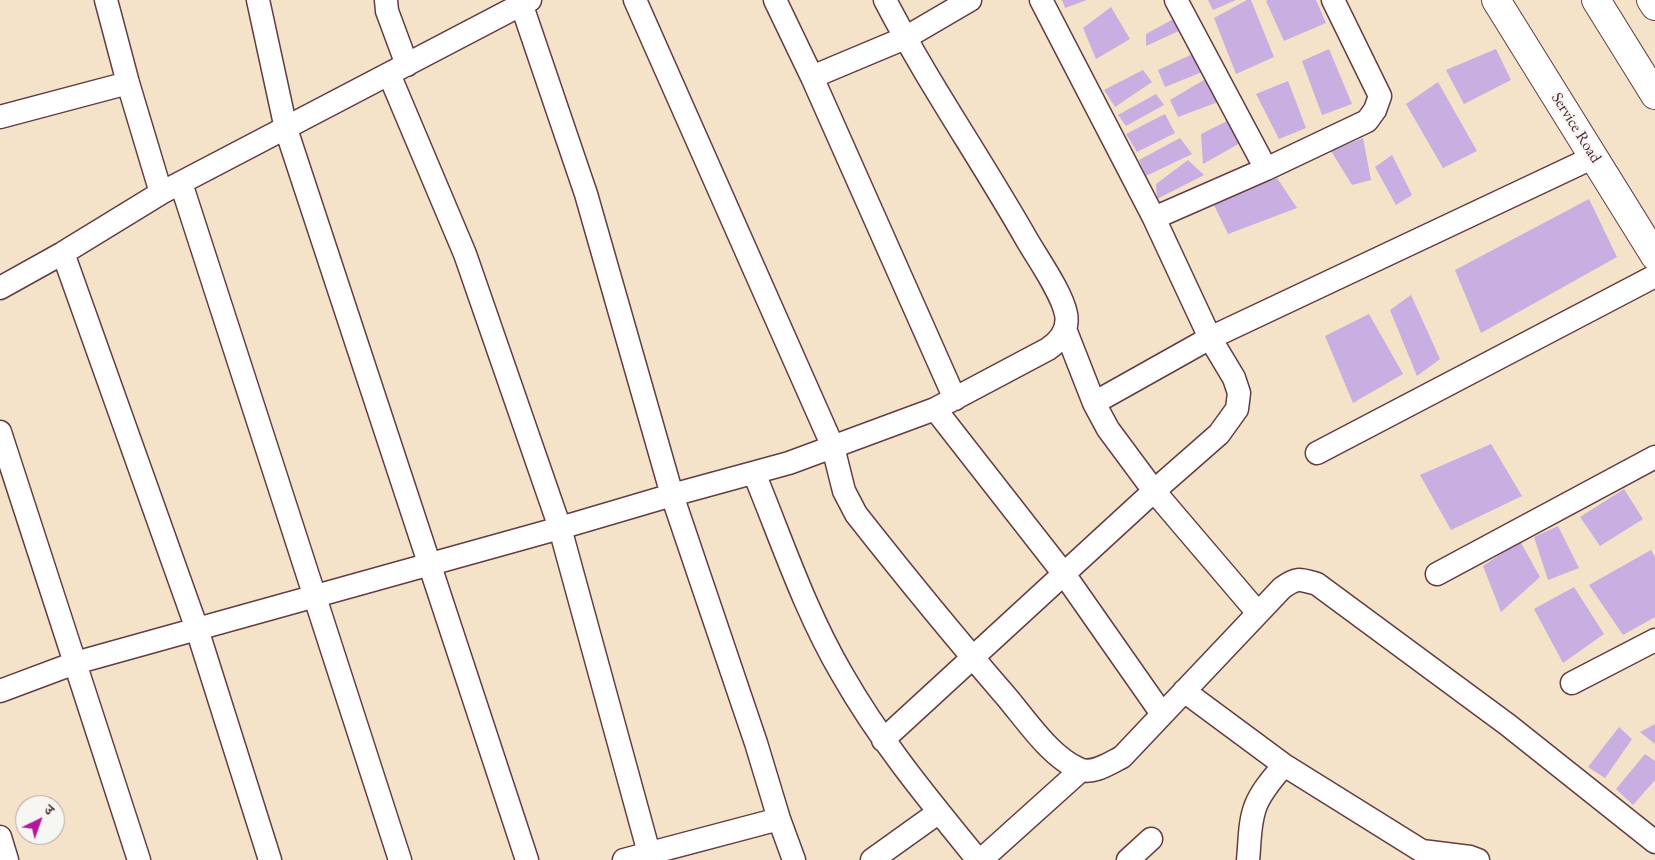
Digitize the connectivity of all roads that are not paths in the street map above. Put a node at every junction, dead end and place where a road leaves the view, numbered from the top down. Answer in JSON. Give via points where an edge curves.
{"nodes":[{"id":1,"x":106,"y":0,"type":"edge"},
{"id":2,"x":258,"y":0,"type":"edge"},
{"id":3,"x":386,"y":0,"type":"edge"},
{"id":4,"x":635,"y":0,"type":"edge"},
{"id":5,"x":775,"y":0,"type":"edge"},
{"id":6,"x":885,"y":0,"type":"edge"},
{"id":7,"x":970,"y":0,"type":"edge"},
{"id":8,"x":1041,"y":0,"type":"edge"},
{"id":9,"x":1176,"y":0,"type":"edge"},
{"id":10,"x":1333,"y":0,"type":"edge"},
{"id":11,"x":1496,"y":0,"type":"edge"},
{"id":12,"x":1596,"y":0,"type":"edge"},
{"id":13,"x":1651,"y":0,"type":"edge"},
{"id":14,"x":524,"y":2,"type":"edge"},
{"id":15,"x":1655,"y":6,"type":"edge"},
{"id":16,"x":905,"y":38,"type":"junction"},
{"id":17,"x":398,"y":69,"type":"junction"},
{"id":18,"x":812,"y":77,"type":"junction"},
{"id":19,"x":128,"y":83,"type":"junction"},
{"id":20,"x":1655,"y":95,"type":"edge"},
{"id":21,"x":0,"y":117,"type":"edge"},
{"id":22,"x":286,"y":129,"type":"junction"},
{"id":23,"x":1594,"y":157,"type":"junction"},
{"id":24,"x":1266,"y":169,"type":"junction"},
{"id":25,"x":181,"y":183,"type":"junction"},
{"id":26,"x":161,"y":194,"type":"junction"},
{"id":27,"x":1154,"y":218,"type":"junction"},
{"id":28,"x":63,"y":253,"type":"junction"},
{"id":29,"x":1655,"y":256,"type":"edge"},
{"id":30,"x":1655,"y":276,"type":"edge"},
{"id":31,"x":0,"y":288,"type":"edge"},
{"id":32,"x":1065,"y":330,"type":"junction"},
{"id":33,"x":1210,"y":338,"type":"junction"},
{"id":34,"x":955,"y":398,"type":"junction"},
{"id":35,"x":1094,"y":403,"type":"junction"},
{"id":36,"x":935,"y":409,"type":"junction"},
{"id":37,"x":0,"y":432,"type":"edge"},
{"id":38,"x":833,"y":448,"type":"junction"},
{"id":39,"x":1317,"y":452,"type":"dead end"},
{"id":40,"x":1655,"y":457,"type":"edge"},
{"id":41,"x":754,"y":473,"type":"junction"},
{"id":42,"x":1154,"y":490,"type":"junction"},
{"id":43,"x":672,"y":495,"type":"junction"},
{"id":44,"x":560,"y":528,"type":"junction"},
{"id":45,"x":430,"y":564,"type":"junction"},
{"id":46,"x":1064,"y":574,"type":"junction"},
{"id":47,"x":1437,"y":574,"type":"dead end"},
{"id":48,"x":315,"y":596,"type":"junction"},
{"id":49,"x":1258,"y":613,"type":"junction"},
{"id":50,"x":197,"y":629,"type":"junction"},
{"id":51,"x":1655,"y":640,"type":"edge"},
{"id":52,"x":973,"y":658,"type":"junction"},
{"id":53,"x":75,"y":663,"type":"junction"},
{"id":54,"x":1572,"y":683,"type":"dead end"},
{"id":55,"x":1184,"y":691,"type":"junction"},
{"id":56,"x":0,"y":692,"type":"edge"},
{"id":57,"x":1162,"y":714,"type":"junction"},
{"id":58,"x":883,"y":740,"type":"junction"},
{"id":59,"x":1284,"y":765,"type":"junction"},
{"id":60,"x":1081,"y":770,"type":"junction"},
{"id":61,"x":939,"y":812,"type":"junction"},
{"id":62,"x":779,"y":819,"type":"junction"},
{"id":63,"x":0,"y":837,"type":"edge"},
{"id":64,"x":1150,"y":839,"type":"dead end"},
{"id":65,"x":1655,"y":842,"type":"edge"},
{"id":66,"x":661,"y":854,"type":"edge"},
{"id":67,"x":7,"y":860,"type":"edge"},
{"id":68,"x":138,"y":860,"type":"edge"},
{"id":69,"x":270,"y":860,"type":"edge"},
{"id":70,"x":400,"y":860,"type":"edge"},
{"id":71,"x":527,"y":860,"type":"edge"},
{"id":72,"x":624,"y":860,"type":"edge"},
{"id":73,"x":794,"y":860,"type":"edge"},
{"id":74,"x":872,"y":860,"type":"edge"},
{"id":75,"x":979,"y":860,"type":"edge"},
{"id":76,"x":1128,"y":860,"type":"edge"},
{"id":77,"x":1248,"y":860,"type":"edge"},
{"id":78,"x":1478,"y":860,"type":"edge"}],
"edges":[{"from":1,"to":19,"type":"street"},
{"from":2,"to":22,"type":"street"},
{"from":3,"to":17,"type":"street"},
{"from":4,"to":38,"type":"street"},
{"from":5,"to":18,"type":"street"},
{"from":6,"to":16,"type":"street"},
{"from":7,"to":16,"type":"street"},
{"from":8,"to":27,"type":"street"},
{"from":9,"to":24,"type":"street"},
{"from":10,"to":24,"type":"street","via":[[1380,96],[1375,110],[1366,121]]},
{"from":11,"to":23,"type":"main road","name":"Service Road"},
{"from":12,"to":20,"type":"main road"},
{"from":13,"to":15,"type":"main road"},
{"from":14,"to":17,"type":"street"},
{"from":14,"to":43,"type":"street","via":[[586,194]]},
{"from":16,"to":18,"type":"street"},
{"from":16,"to":32,"type":"street","via":[[1010,208],[1058,294],[1066,314]]},
{"from":17,"to":22,"type":"street"},
{"from":17,"to":44,"type":"street"},
{"from":18,"to":34,"type":"street"},
{"from":19,"to":21,"type":"street"},
{"from":19,"to":26,"type":"street"},
{"from":22,"to":25,"type":"street"},
{"from":22,"to":45,"type":"street"},
{"from":23,"to":29,"type":"main road","name":"Service Road"},
{"from":23,"to":33,"type":"street"},
{"from":24,"to":27,"type":"street"},
{"from":25,"to":26,"type":"street"},
{"from":25,"to":48,"type":"street"},
{"from":26,"to":28,"type":"street"},
{"from":27,"to":33,"type":"street"},
{"from":28,"to":31,"type":"street"},
{"from":28,"to":50,"type":"street"},
{"from":30,"to":39,"type":"street"},
{"from":32,"to":34,"type":"street","via":[[1058,342],[1048,349]]},
{"from":32,"to":35,"type":"street"},
{"from":33,"to":35,"type":"street"},
{"from":33,"to":42,"type":"street","via":[[1234,378],[1239,393],[1237,409],[1219,434]]},
{"from":34,"to":36,"type":"street"},
{"from":35,"to":42,"type":"street","via":[[1108,429]]},
{"from":36,"to":38,"type":"street"},
{"from":36,"to":46,"type":"street"},
{"from":37,"to":53,"type":"street"},
{"from":38,"to":41,"type":"street"},
{"from":38,"to":52,"type":"street","via":[[844,491],[856,514]]},
{"from":40,"to":47,"type":"street"},
{"from":41,"to":43,"type":"street"},
{"from":41,"to":58,"type":"street","via":[[817,627]]},
{"from":42,"to":46,"type":"street"},
{"from":42,"to":49,"type":"street"},
{"from":43,"to":44,"type":"street"},
{"from":43,"to":62,"type":"street"},
{"from":44,"to":45,"type":"street"},
{"from":44,"to":66,"type":"street"},
{"from":45,"to":48,"type":"street"},
{"from":45,"to":71,"type":"street"},
{"from":46,"to":52,"type":"street"},
{"from":46,"to":57,"type":"street"},
{"from":48,"to":50,"type":"street"},
{"from":48,"to":70,"type":"street"},
{"from":49,"to":55,"type":"street"},
{"from":49,"to":65,"type":"street","via":[[1292,580],[1317,584],[1508,725]]},
{"from":50,"to":53,"type":"street"},
{"from":50,"to":69,"type":"street"},
{"from":51,"to":54,"type":"street"},
{"from":52,"to":58,"type":"street"},
{"from":52,"to":60,"type":"street","via":[[1057,755]]},
{"from":53,"to":56,"type":"street"},
{"from":53,"to":68,"type":"street"},
{"from":55,"to":57,"type":"street"},
{"from":55,"to":59,"type":"street"},
{"from":57,"to":60,"type":"street","via":[[1122,756],[1093,770]]},
{"from":58,"to":61,"type":"street"},
{"from":59,"to":77,"type":"street","via":[[1256,806],[1251,822]]},
{"from":59,"to":78,"type":"street","via":[[1422,851]]},
{"from":60,"to":75,"type":"street"},
{"from":61,"to":74,"type":"street"},
{"from":61,"to":75,"type":"street"},
{"from":62,"to":66,"type":"street"},
{"from":62,"to":73,"type":"street"},
{"from":63,"to":67,"type":"street"},
{"from":64,"to":76,"type":"street"},
{"from":66,"to":72,"type":"street"}]}
